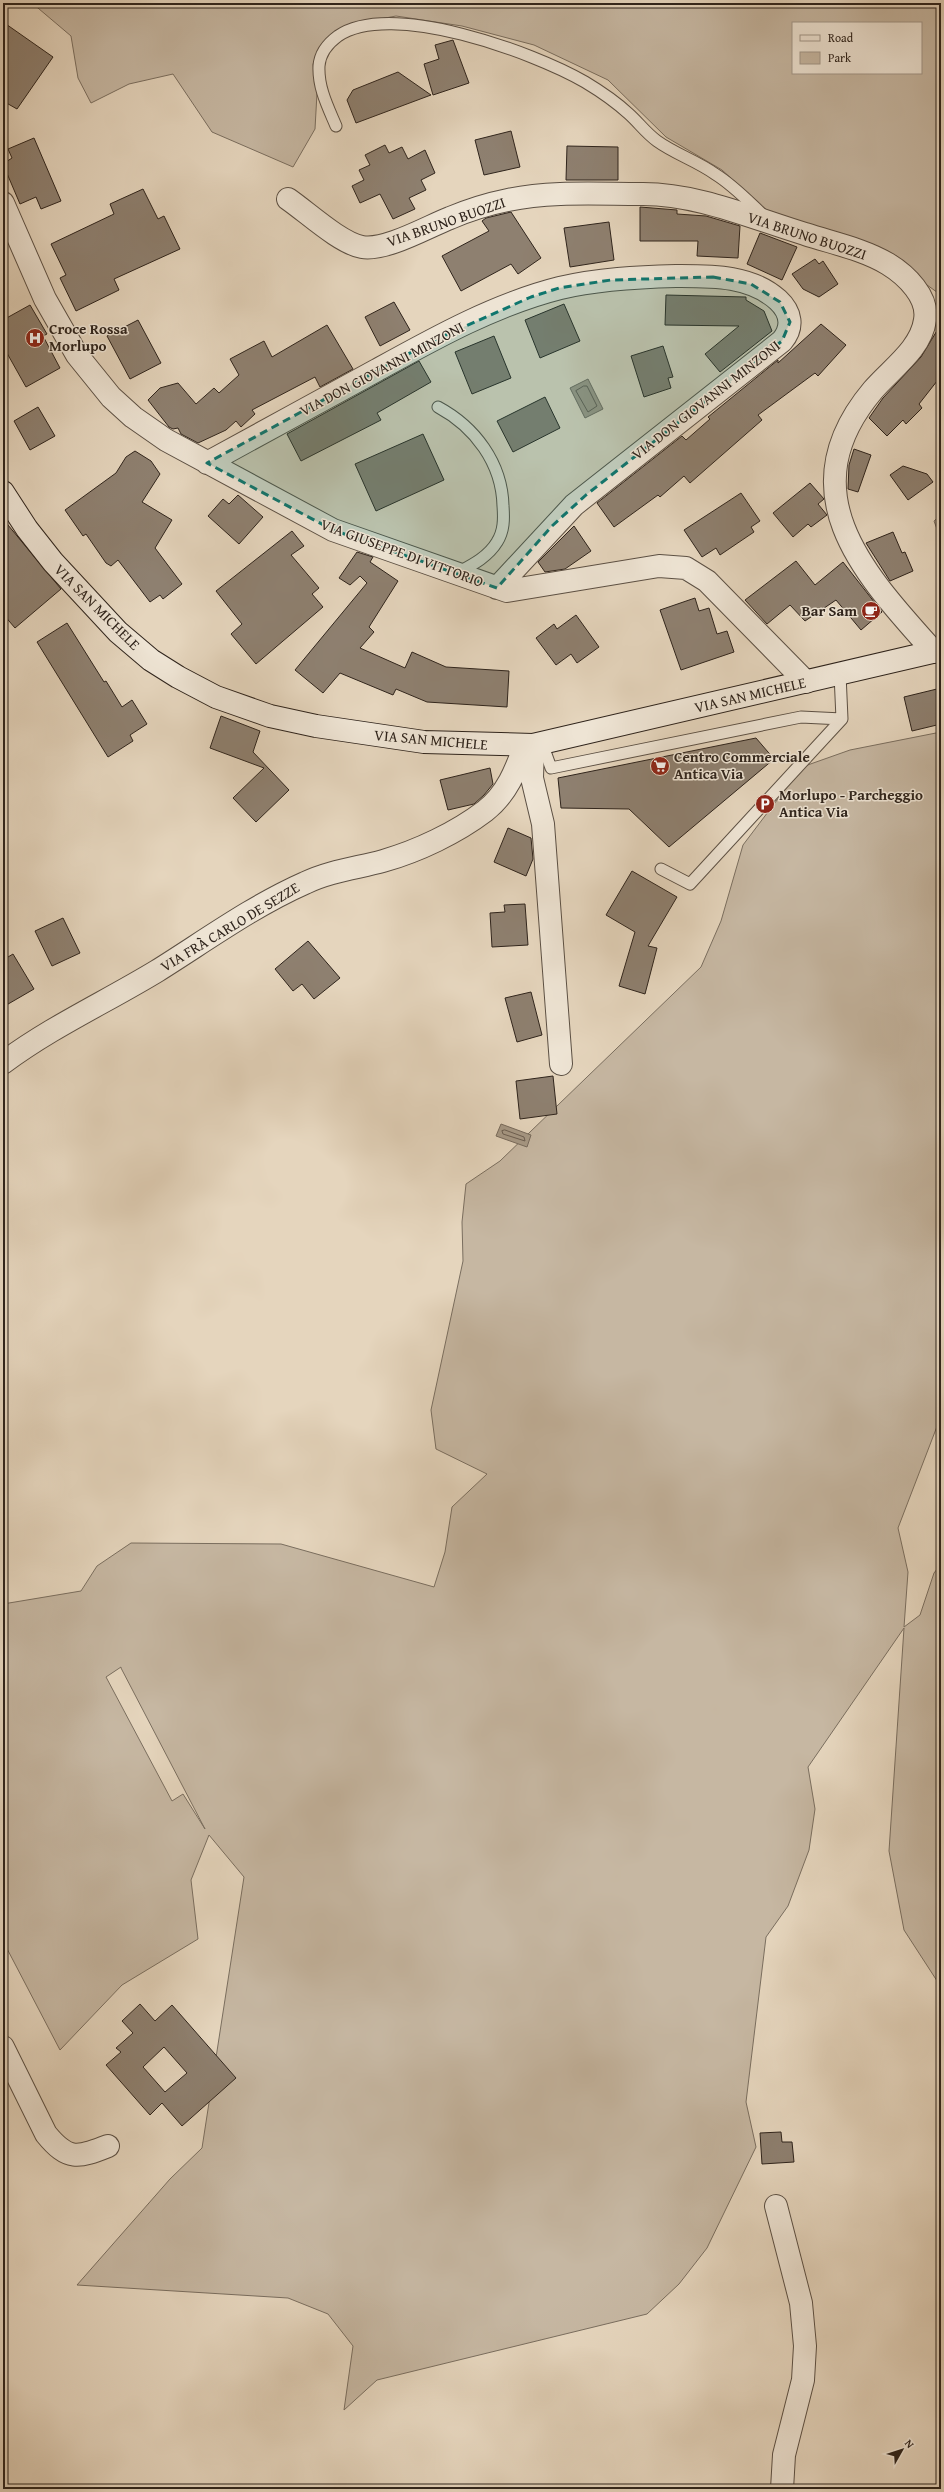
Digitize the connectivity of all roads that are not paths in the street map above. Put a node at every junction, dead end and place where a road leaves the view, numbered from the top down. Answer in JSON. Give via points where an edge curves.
{"nodes":[{"id":1,"x":336,"y":126,"type":"dead end"},
{"id":2,"x":288,"y":199,"type":"dead end"},
{"id":3,"x":3,"y":203,"type":"edge"},
{"id":4,"x":772,"y":224,"type":"junction"},
{"id":5,"x":438,"y":407,"type":"dead end"},
{"id":6,"x":207,"y":463,"type":"junction"},
{"id":7,"x":3,"y":492,"type":"edge"},
{"id":8,"x":457,"y":574,"type":"junction"},
{"id":9,"x":497,"y":588,"type":"junction"},
{"id":10,"x":938,"y":651,"type":"edge"},
{"id":11,"x":840,"y":674,"type":"junction"},
{"id":12,"x":806,"y":682,"type":"junction"},
{"id":13,"x":842,"y":719,"type":"junction"},
{"id":14,"x":533,"y":744,"type":"junction"},
{"id":15,"x":661,"y":869,"type":"dead end"},
{"id":16,"x":3,"y":1063,"type":"edge"},
{"id":17,"x":561,"y":1064,"type":"dead end"},
{"id":18,"x":3,"y":2047,"type":"edge"},
{"id":19,"x":108,"y":2146,"type":"dead end"},
{"id":20,"x":776,"y":2206,"type":"dead end"},
{"id":21,"x":784,"y":2455,"type":"junction"},
{"id":22,"x":767,"y":2489,"type":"edge"},
{"id":23,"x":782,"y":2489,"type":"edge"}],
"edges":[{"from":1,"to":4,"type":"lane","via":[[325,100],[320,76],[322,53],[328,44],[344,32],[369,24],[398,23],[435,28],[523,54],[585,83],[630,115],[658,142],[724,180]]},
{"from":2,"to":4,"type":"street","name":"VIA BRUNO BUOZZI","via":[[344,239],[367,247],[388,243],[478,207],[534,196],[658,194],[703,203]]},
{"from":3,"to":6,"type":"street","name":"VIA GIUSEPPE DI VITTORIO","via":[[45,299],[86,368],[111,397],[133,417],[166,440]]},
{"from":4,"to":10,"type":"street","name":"VIA BRUNO BUOZZI","via":[[878,258],[904,275],[916,288],[923,302],[926,314],[921,333],[910,351],[868,397],[852,422],[837,456],[833,483],[840,518],[863,564],[894,606]]},
{"from":5,"to":8,"type":"lane","via":[[462,422],[482,444],[496,471],[503,497],[503,526],[496,543],[480,560]]},
{"from":6,"to":8,"type":"street","name":"VIA GIUSEPPE DI VITTORIO","via":[[333,530]]},
{"from":6,"to":9,"type":"street","name":"VIA DON GIOVANNI MINZONI","via":[[426,344],[530,297],[559,288],[611,280],[713,277],[751,284],[780,302],[790,322],[788,334],[782,341],[574,505]]},
{"from":7,"to":14,"type":"street","name":"VIA SAN MICHELE","via":[[44,552],[118,632],[165,669],[203,691],[270,716],[323,727],[424,742]]},
{"from":8,"to":9,"type":"street","name":"VIA GIUSEPPE DI VITTORIO"},
{"from":9,"to":12,"type":"street","name":"VIA GIUSEPPE DI VITTORIO","via":[[507,591],[659,566],[686,568],[707,581]]},
{"from":10,"to":11,"type":"street","name":"VIA SAN MICHELE"},
{"from":11,"to":12,"type":"street","name":"VIA SAN MICHELE"},
{"from":11,"to":13,"type":"lane"},
{"from":12,"to":14,"type":"street","name":"VIA SAN MICHELE"},
{"from":13,"to":14,"type":"lane","via":[[801,717],[551,768]]},
{"from":13,"to":15,"type":"lane","via":[[690,884]]},
{"from":14,"to":16,"type":"street","name":"VIA FRÀ CARLO DE SEZZE","via":[[506,788],[492,805],[474,819],[404,854],[325,875],[289,890],[156,972],[63,1024]]},
{"from":14,"to":17,"type":"street","via":[[532,778],[543,824]]},
{"from":18,"to":19,"type":"street","via":[[46,2134],[58,2148],[68,2154],[80,2156]]},
{"from":20,"to":21,"type":"street","via":[[799,2292],[805,2336],[802,2385]]},
{"from":21,"to":22,"type":"street"},
{"from":21,"to":23,"type":"street"}]}
